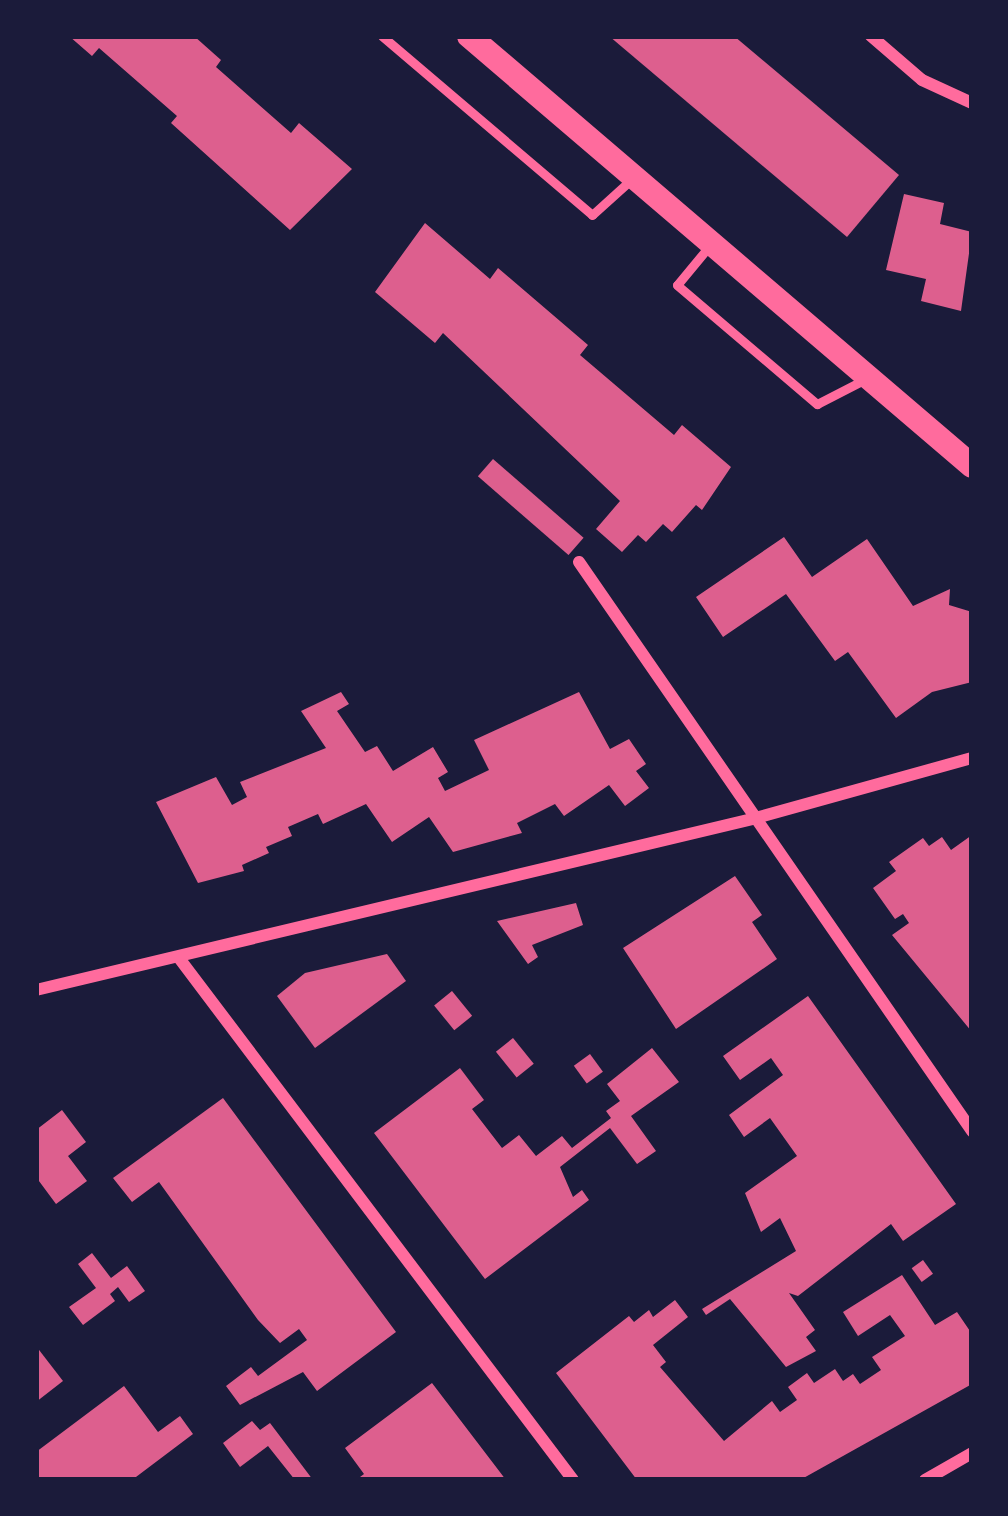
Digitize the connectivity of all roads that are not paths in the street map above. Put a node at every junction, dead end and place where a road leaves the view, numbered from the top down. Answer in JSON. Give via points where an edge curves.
{"nodes":[{"id":1,"x":382,"y":36,"type":"edge"},
{"id":2,"x":469,"y":36,"type":"edge"},
{"id":3,"x":871,"y":36,"type":"edge"},
{"id":4,"x":972,"y":103,"type":"edge"},
{"id":5,"x":634,"y":178,"type":"junction"},
{"id":6,"x":711,"y":244,"type":"junction"},
{"id":7,"x":867,"y":378,"type":"junction"},
{"id":8,"x":972,"y":466,"type":"edge"},
{"id":9,"x":579,"y":562,"type":"dead end"},
{"id":10,"x":972,"y":758,"type":"edge"},
{"id":11,"x":752,"y":819,"type":"junction"},
{"id":12,"x":179,"y":958,"type":"junction"},
{"id":13,"x":36,"y":990,"type":"edge"},
{"id":14,"x":972,"y":1131,"type":"edge"},
{"id":15,"x":972,"y":1453,"type":"edge"},
{"id":16,"x":573,"y":1480,"type":"edge"},
{"id":17,"x":925,"y":1480,"type":"edge"}],
"edges":[{"from":1,"to":5,"type":"lane","via":[[592,214]]},
{"from":2,"to":5,"type":"main road"},
{"from":3,"to":4,"type":"street","via":[[922,80]]},
{"from":5,"to":6,"type":"main road"},
{"from":6,"to":7,"type":"main road"},
{"from":6,"to":7,"type":"lane","via":[[677,285],[817,404]]},
{"from":7,"to":8,"type":"main road"},
{"from":9,"to":11,"type":"street"},
{"from":10,"to":11,"type":"street"},
{"from":11,"to":12,"type":"street"},
{"from":11,"to":14,"type":"street"},
{"from":12,"to":13,"type":"street"},
{"from":12,"to":16,"type":"street"},
{"from":15,"to":17,"type":"street"}]}
